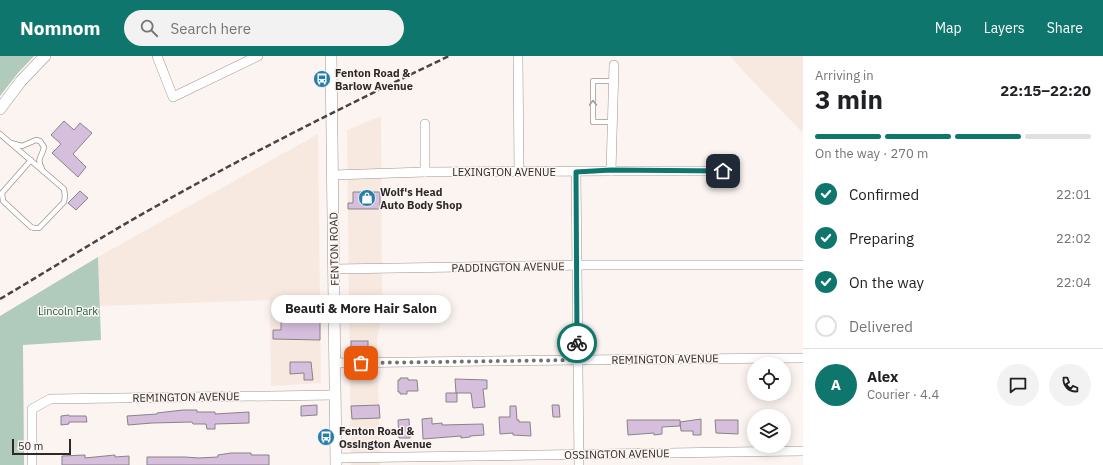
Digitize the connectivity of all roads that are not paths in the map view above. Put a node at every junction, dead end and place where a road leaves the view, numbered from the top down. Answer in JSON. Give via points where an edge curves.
{"nodes":[{"id":1,"x":45,"y":56,"type":"edge"},
{"id":2,"x":157,"y":56,"type":"edge"},
{"id":3,"x":258,"y":56,"type":"edge"},
{"id":4,"x":331,"y":56,"type":"edge"},
{"id":5,"x":518,"y":56,"type":"edge"},
{"id":6,"x":614,"y":65,"type":"dead end"},
{"id":7,"x":614,"y":81,"type":"junction"},
{"id":8,"x":0,"y":109,"type":"edge"},
{"id":9,"x":613,"y":122,"type":"junction"},
{"id":10,"x":425,"y":124,"type":"dead end"},
{"id":11,"x":0,"y":134,"type":"edge"},
{"id":12,"x":10,"y":142,"type":"junction"},
{"id":13,"x":31,"y":160,"type":"junction"},
{"id":14,"x":43,"y":170,"type":"junction"},
{"id":15,"x":611,"y":170,"type":"junction"},
{"id":16,"x":723,"y":171,"type":"dead end"},
{"id":17,"x":425,"y":172,"type":"junction"},
{"id":18,"x":519,"y":172,"type":"junction"},
{"id":19,"x":576,"y":172,"type":"junction"},
{"id":20,"x":333,"y":175,"type":"junction"},
{"id":21,"x":803,"y":265,"type":"edge"},
{"id":22,"x":576,"y":266,"type":"junction"},
{"id":23,"x":334,"y":269,"type":"junction"},
{"id":24,"x":803,"y":358,"type":"edge"},
{"id":25,"x":578,"y":360,"type":"junction"},
{"id":26,"x":335,"y":364,"type":"junction"},
{"id":27,"x":335,"y":395,"type":"junction"},
{"id":28,"x":803,"y":451,"type":"edge"},
{"id":29,"x":579,"y":455,"type":"junction"},
{"id":30,"x":336,"y":461,"type":"edge"},
{"id":31,"x":32,"y":465,"type":"edge"},
{"id":32,"x":579,"y":465,"type":"edge"}],
"edges":[{"from":1,"to":8,"type":"street","via":[[21,81]]},
{"from":2,"to":3,"type":"street","via":[[174,97]]},
{"from":4,"to":20,"type":"street","name":"FENTON ROAD"},
{"from":5,"to":18,"type":"street"},
{"from":6,"to":7,"type":"street"},
{"from":7,"to":9,"type":"street"},
{"from":9,"to":7,"type":"lane","one_way":true,"via":[[593,122],[593,81]]},
{"from":9,"to":15,"type":"street"},
{"from":10,"to":17,"type":"street"},
{"from":11,"to":12,"type":"lane"},
{"from":12,"to":13,"type":"lane"},
{"from":12,"to":14,"type":"lane","via":[[22,146],[36,140],[40,141],[44,147],[39,156]]},
{"from":13,"to":14,"type":"lane"},
{"from":13,"to":14,"type":"lane","via":[[2,193],[2,197],[3,201],[34,228],[39,228],[64,202],[65,196],[64,189]]},
{"from":15,"to":16,"type":"street","name":"LEXINGTON AVENUE"},
{"from":15,"to":19,"type":"street","name":"LEXINGTON AVENUE"},
{"from":17,"to":18,"type":"street","name":"LEXINGTON AVENUE"},
{"from":17,"to":20,"type":"street","name":"LEXINGTON AVENUE"},
{"from":18,"to":19,"type":"street","name":"LEXINGTON AVENUE"},
{"from":19,"to":22,"type":"street"},
{"from":20,"to":23,"type":"street","name":"FENTON ROAD"},
{"from":21,"to":22,"type":"street","name":"PADDINGTON AVENUE"},
{"from":22,"to":23,"type":"street","name":"PADDINGTON AVENUE"},
{"from":22,"to":25,"type":"street"},
{"from":23,"to":26,"type":"street","name":"FENTON ROAD"},
{"from":24,"to":25,"type":"street","name":"REMINGTON AVENUE"},
{"from":25,"to":26,"type":"street","name":"REMINGTON AVENUE"},
{"from":25,"to":29,"type":"street"},
{"from":26,"to":27,"type":"street","name":"FENTON ROAD"},
{"from":27,"to":30,"type":"street","name":"FENTON ROAD"},
{"from":27,"to":31,"type":"street","name":"REMINGTON AVENUE","via":[[50,399],[32,409]]},
{"from":28,"to":29,"type":"street","name":"OSSINGTON AVENUE"},
{"from":29,"to":30,"type":"street","name":"OSSINGTON AVENUE"},
{"from":29,"to":32,"type":"street"}]}
